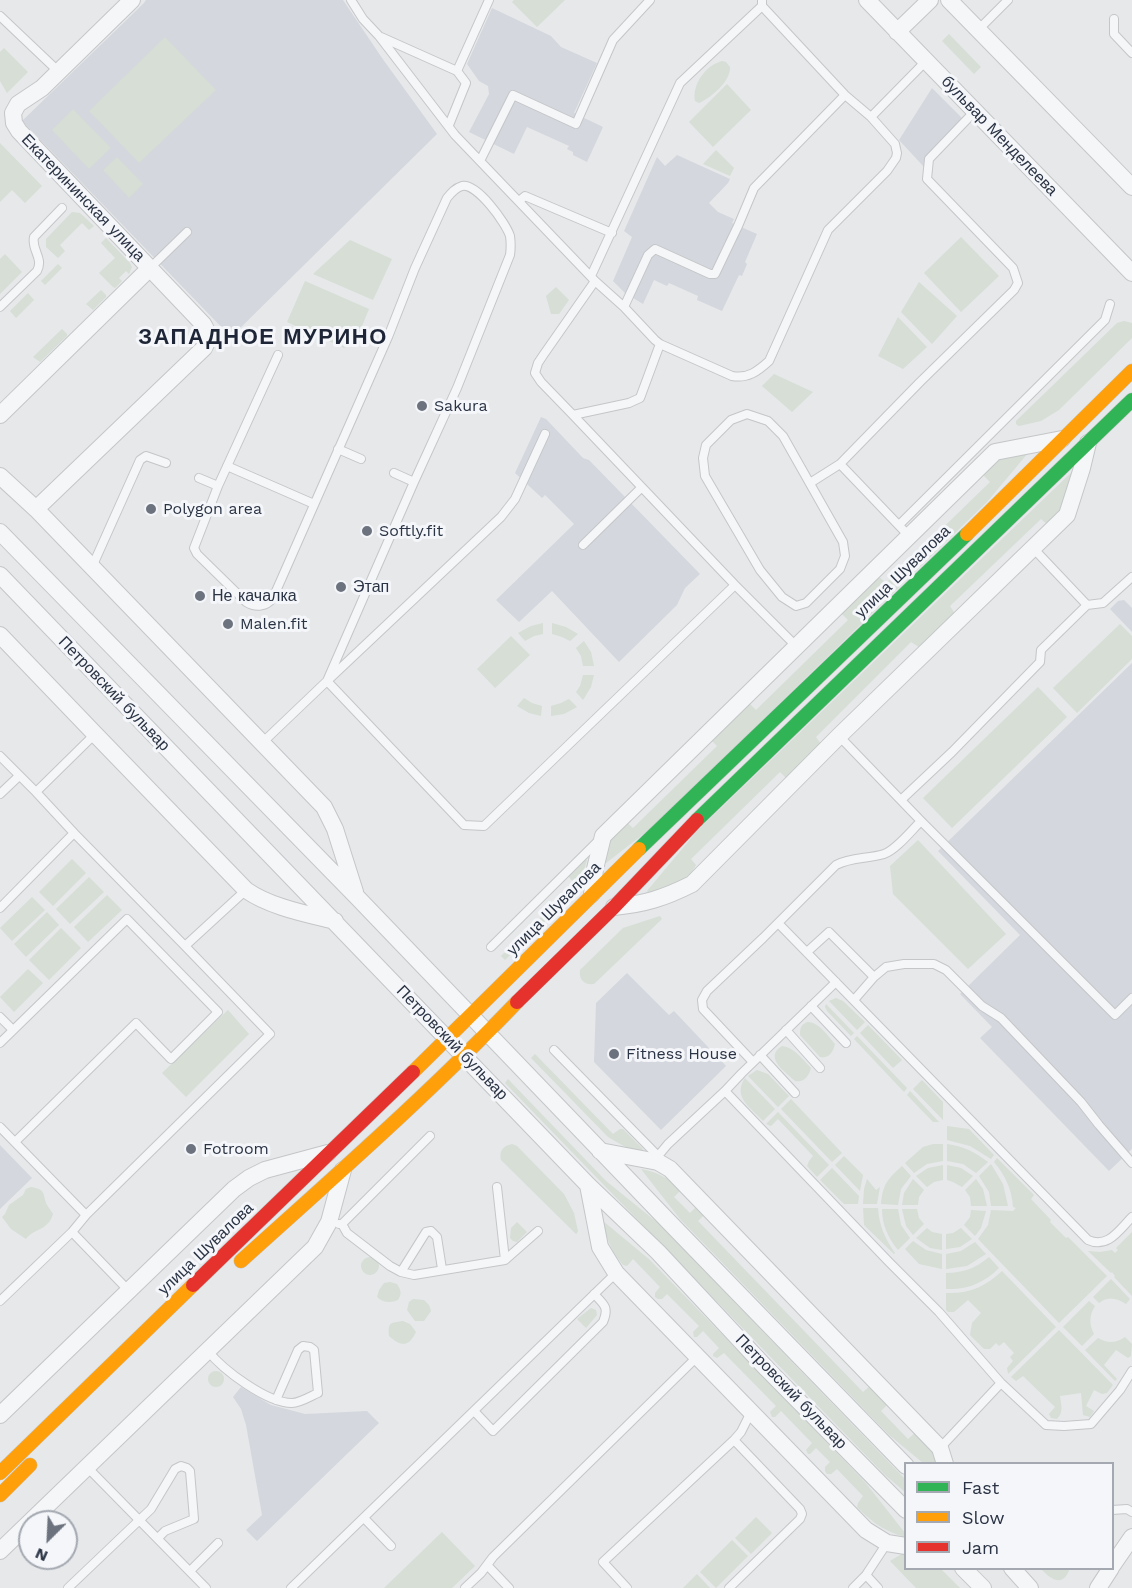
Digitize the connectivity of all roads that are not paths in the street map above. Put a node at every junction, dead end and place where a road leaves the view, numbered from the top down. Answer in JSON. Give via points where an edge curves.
{"nodes":[{"id":1,"x":132,"y":0,"type":"edge"},
{"id":2,"x":351,"y":0,"type":"edge"},
{"id":3,"x":489,"y":0,"type":"edge"},
{"id":4,"x":650,"y":0,"type":"edge"},
{"id":5,"x":867,"y":0,"type":"edge"},
{"id":6,"x":930,"y":0,"type":"edge"},
{"id":7,"x":950,"y":0,"type":"edge"},
{"id":8,"x":1008,"y":0,"type":"edge"},
{"id":9,"x":762,"y":3,"type":"edge"},
{"id":10,"x":0,"y":16,"type":"edge"},
{"id":11,"x":1114,"y":19,"type":"dead end"},
{"id":12,"x":978,"y":30,"type":"junction"},
{"id":13,"x":897,"y":32,"type":"junction"},
{"id":14,"x":379,"y":36,"type":"junction"},
{"id":15,"x":1132,"y":53,"type":"edge"},
{"id":16,"x":926,"y":61,"type":"junction"},
{"id":17,"x":58,"y":71,"type":"junction"},
{"id":18,"x":457,"y":71,"type":"junction"},
{"id":19,"x":845,"y":95,"type":"junction"},
{"id":20,"x":975,"y":111,"type":"junction"},
{"id":21,"x":871,"y":117,"type":"junction"},
{"id":22,"x":449,"y":125,"type":"junction"},
{"id":23,"x":480,"y":161,"type":"junction"},
{"id":24,"x":1132,"y":187,"type":"edge"},
{"id":25,"x":519,"y":201,"type":"junction"},
{"id":26,"x":62,"y":208,"type":"dead end"},
{"id":27,"x":187,"y":232,"type":"dead end"},
{"id":28,"x":612,"y":233,"type":"junction"},
{"id":29,"x":150,"y":268,"type":"junction"},
{"id":30,"x":1132,"y":273,"type":"edge"},
{"id":31,"x":593,"y":278,"type":"junction"},
{"id":32,"x":1110,"y":304,"type":"dead end"},
{"id":33,"x":0,"y":307,"type":"edge"},
{"id":34,"x":624,"y":307,"type":"junction"},
{"id":35,"x":660,"y":344,"type":"junction"},
{"id":36,"x":278,"y":355,"type":"dead end"},
{"id":37,"x":1132,"y":371,"type":"edge"},
{"id":38,"x":1132,"y":400,"type":"edge"},
{"id":39,"x":0,"y":415,"type":"edge"},
{"id":40,"x":573,"y":415,"type":"junction"},
{"id":41,"x":545,"y":434,"type":"dead end"},
{"id":42,"x":1062,"y":439,"type":"junction"},
{"id":43,"x":1088,"y":441,"type":"junction"},
{"id":44,"x":338,"y":449,"type":"junction"},
{"id":45,"x":361,"y":459,"type":"dead end"},
{"id":46,"x":166,"y":463,"type":"dead end"},
{"id":47,"x":840,"y":464,"type":"junction"},
{"id":48,"x":227,"y":466,"type":"junction"},
{"id":49,"x":394,"y":473,"type":"dead end"},
{"id":50,"x":0,"y":476,"type":"edge"},
{"id":51,"x":199,"y":478,"type":"dead end"},
{"id":52,"x":414,"y":482,"type":"junction"},
{"id":53,"x":810,"y":483,"type":"junction"},
{"id":54,"x":218,"y":486,"type":"junction"},
{"id":55,"x":641,"y":488,"type":"junction"},
{"id":56,"x":314,"y":504,"type":"junction"},
{"id":57,"x":36,"y":509,"type":"junction"},
{"id":58,"x":904,"y":531,"type":"junction"},
{"id":59,"x":0,"y":532,"type":"edge"},
{"id":60,"x":583,"y":545,"type":"dead end"},
{"id":61,"x":1033,"y":548,"type":"junction"},
{"id":62,"x":92,"y":567,"type":"junction"},
{"id":63,"x":0,"y":575,"type":"edge"},
{"id":64,"x":1132,"y":577,"type":"edge"},
{"id":65,"x":735,"y":585,"type":"junction"},
{"id":66,"x":1087,"y":605,"type":"junction"},
{"id":67,"x":0,"y":635,"type":"edge"},
{"id":68,"x":796,"y":646,"type":"junction"},
{"id":69,"x":327,"y":681,"type":"junction"},
{"id":70,"x":95,"y":734,"type":"junction"},
{"id":71,"x":839,"y":736,"type":"junction"},
{"id":72,"x":262,"y":743,"type":"junction"},
{"id":73,"x":0,"y":756,"type":"edge"},
{"id":74,"x":19,"y":776,"type":"junction"},
{"id":75,"x":36,"y":792,"type":"junction"},
{"id":76,"x":0,"y":794,"type":"edge"},
{"id":77,"x":901,"y":800,"type":"junction"},
{"id":78,"x":921,"y":821,"type":"junction"},
{"id":79,"x":75,"y":833,"type":"junction"},
{"id":80,"x":603,"y":836,"type":"junction"},
{"id":81,"x":246,"y":890,"type":"junction"},
{"id":82,"x":592,"y":894,"type":"junction"},
{"id":83,"x":356,"y":896,"type":"junction"},
{"id":84,"x":614,"y":907,"type":"junction"},
{"id":85,"x":0,"y":908,"type":"edge"},
{"id":86,"x":335,"y":921,"type":"junction"},
{"id":87,"x":778,"y":923,"type":"junction"},
{"id":88,"x":185,"y":946,"type":"junction"},
{"id":89,"x":491,"y":947,"type":"dead end"},
{"id":90,"x":807,"y":952,"type":"junction"},
{"id":91,"x":874,"y":977,"type":"junction"},
{"id":92,"x":836,"y":982,"type":"junction"},
{"id":93,"x":1132,"y":998,"type":"edge"},
{"id":94,"x":854,"y":1000,"type":"junction"},
{"id":95,"x":811,"y":1006,"type":"junction"},
{"id":96,"x":470,"y":1016,"type":"junction"},
{"id":97,"x":0,"y":1017,"type":"edge"},
{"id":98,"x":13,"y":1030,"type":"junction"},
{"id":99,"x":786,"y":1030,"type":"junction"},
{"id":100,"x":487,"y":1033,"type":"junction"},
{"id":101,"x":447,"y":1038,"type":"junction"},
{"id":102,"x":0,"y":1043,"type":"edge"},
{"id":103,"x":846,"y":1043,"type":"dead end"},
{"id":104,"x":554,"y":1050,"type":"dead end"},
{"id":105,"x":463,"y":1055,"type":"junction"},
{"id":106,"x":760,"y":1055,"type":"junction"},
{"id":107,"x":753,"y":1062,"type":"junction"},
{"id":108,"x":820,"y":1068,"type":"dead end"},
{"id":109,"x":725,"y":1091,"type":"junction"},
{"id":110,"x":795,"y":1093,"type":"dead end"},
{"id":111,"x":0,"y":1127,"type":"edge"},
{"id":112,"x":430,"y":1136,"type":"dead end"},
{"id":113,"x":15,"y":1142,"type":"junction"},
{"id":114,"x":600,"y":1151,"type":"junction"},
{"id":115,"x":329,"y":1153,"type":"junction"},
{"id":116,"x":658,"y":1159,"type":"junction"},
{"id":117,"x":1132,"y":1163,"type":"edge"},
{"id":118,"x":344,"y":1168,"type":"junction"},
{"id":119,"x":588,"y":1185,"type":"junction"},
{"id":120,"x":497,"y":1187,"type":"dead end"},
{"id":121,"x":86,"y":1215,"type":"junction"},
{"id":122,"x":1132,"y":1217,"type":"edge"},
{"id":123,"x":336,"y":1223,"type":"junction"},
{"id":124,"x":538,"y":1231,"type":"dead end"},
{"id":125,"x":72,"y":1232,"type":"junction"},
{"id":126,"x":505,"y":1260,"type":"junction"},
{"id":127,"x":234,"y":1267,"type":"dead end"},
{"id":128,"x":442,"y":1269,"type":"junction"},
{"id":129,"x":401,"y":1272,"type":"junction"},
{"id":130,"x":616,"y":1273,"type":"junction"},
{"id":131,"x":129,"y":1291,"type":"junction"},
{"id":132,"x":594,"y":1294,"type":"junction"},
{"id":133,"x":0,"y":1301,"type":"edge"},
{"id":134,"x":208,"y":1351,"type":"junction"},
{"id":135,"x":698,"y":1356,"type":"junction"},
{"id":136,"x":1132,"y":1371,"type":"edge"},
{"id":137,"x":1001,"y":1383,"type":"junction"},
{"id":138,"x":276,"y":1400,"type":"junction"},
{"id":139,"x":474,"y":1411,"type":"junction"},
{"id":140,"x":751,"y":1412,"type":"junction"},
{"id":141,"x":0,"y":1415,"type":"edge"},
{"id":142,"x":734,"y":1440,"type":"junction"},
{"id":143,"x":42,"y":1454,"type":"dead end"},
{"id":144,"x":943,"y":1456,"type":"edge"},
{"id":145,"x":904,"y":1464,"type":"edge"},
{"id":146,"x":87,"y":1467,"type":"junction"},
{"id":147,"x":0,"y":1473,"type":"edge"},
{"id":148,"x":0,"y":1494,"type":"edge"},
{"id":149,"x":904,"y":1508,"type":"edge"},
{"id":150,"x":42,"y":1510,"type":"edge"},
{"id":151,"x":1114,"y":1510,"type":"edge"},
{"id":152,"x":1132,"y":1512,"type":"edge"},
{"id":153,"x":364,"y":1518,"type":"junction"},
{"id":154,"x":139,"y":1520,"type":"junction"},
{"id":155,"x":18,"y":1534,"type":"edge"},
{"id":156,"x":158,"y":1538,"type":"junction"},
{"id":157,"x":1132,"y":1538,"type":"edge"},
{"id":158,"x":218,"y":1543,"type":"dead end"},
{"id":159,"x":887,"y":1543,"type":"junction"},
{"id":160,"x":391,"y":1546,"type":"dead end"},
{"id":161,"x":904,"y":1546,"type":"edge"},
{"id":162,"x":0,"y":1551,"type":"edge"},
{"id":163,"x":1114,"y":1564,"type":"edge"},
{"id":164,"x":488,"y":1566,"type":"junction"},
{"id":165,"x":964,"y":1570,"type":"edge"},
{"id":166,"x":1013,"y":1570,"type":"edge"},
{"id":167,"x":1110,"y":1570,"type":"edge"},
{"id":168,"x":190,"y":1571,"type":"junction"},
{"id":169,"x":866,"y":1575,"type":"junction"},
{"id":170,"x":68,"y":1588,"type":"edge"},
{"id":171,"x":206,"y":1588,"type":"edge"},
{"id":172,"x":291,"y":1588,"type":"edge"},
{"id":173,"x":465,"y":1588,"type":"edge"},
{"id":174,"x":509,"y":1588,"type":"edge"},
{"id":175,"x":627,"y":1588,"type":"edge"},
{"id":176,"x":729,"y":1588,"type":"edge"},
{"id":177,"x":853,"y":1588,"type":"edge"},
{"id":178,"x":878,"y":1588,"type":"edge"},
{"id":179,"x":983,"y":1588,"type":"edge"},
{"id":180,"x":1030,"y":1588,"type":"edge"},
{"id":181,"x":1098,"y":1588,"type":"edge"}],
"edges":[{"from":1,"to":17,"type":"street","name":"Екатерининская улица"},
{"from":2,"to":14,"type":"lane"},
{"from":3,"to":18,"type":"lane"},
{"from":4,"to":23,"type":"lane","via":[[613,39],[576,124],[513,95]]},
{"from":5,"to":13,"type":"street","name":"бульвар Менделеева"},
{"from":6,"to":13,"type":"street"},
{"from":7,"to":12,"type":"street"},
{"from":8,"to":12,"type":"lane"},
{"from":9,"to":19,"type":"lane"},
{"from":9,"to":28,"type":"lane","via":[[680,83]]},
{"from":10,"to":17,"type":"lane"},
{"from":11,"to":15,"type":"lane","via":[[1114,34]]},
{"from":12,"to":24,"type":"street"},
{"from":13,"to":16,"type":"street","name":"бульвар Менделеева"},
{"from":14,"to":18,"type":"lane"},
{"from":14,"to":22,"type":"lane"},
{"from":16,"to":20,"type":"street","name":"бульвар Менделеева"},
{"from":16,"to":21,"type":"lane"},
{"from":17,"to":29,"type":"street","name":"Екатерининская улица","via":[[18,104],[13,113],[14,123]]},
{"from":18,"to":22,"type":"lane","via":[[466,83]]},
{"from":19,"to":21,"type":"lane"},
{"from":19,"to":34,"type":"lane","via":[[754,188],[714,274],[655,249],[648,255]]},
{"from":20,"to":30,"type":"street","name":"бульвар Менделеева"},
{"from":20,"to":47,"type":"lane","via":[[929,159],[927,179],[1013,268],[1018,283]]},
{"from":21,"to":35,"type":"lane","via":[[895,144],[896,158],[828,230],[769,361],[741,378]]},
{"from":22,"to":23,"type":"lane"},
{"from":23,"to":25,"type":"lane"},
{"from":25,"to":28,"type":"lane","via":[[525,195]]},
{"from":25,"to":31,"type":"lane"},
{"from":26,"to":33,"type":"lane","via":[[34,237],[40,265],[37,271]]},
{"from":27,"to":29,"type":"lane"},
{"from":28,"to":31,"type":"lane"},
{"from":29,"to":39,"type":"street","name":"Екатерининская улица"},
{"from":29,"to":57,"type":"street","name":"Екатерининская улица","via":[[203,324],[207,342]]},
{"from":31,"to":34,"type":"lane"},
{"from":31,"to":40,"type":"lane","via":[[543,354],[535,373]]},
{"from":32,"to":58,"type":"lane","via":[[1105,320]]},
{"from":34,"to":35,"type":"lane"},
{"from":35,"to":40,"type":"lane","via":[[640,398]]},
{"from":36,"to":48,"type":"lane"},
{"from":37,"to":42,"type":"street","name":"улица Шувалова"},
{"from":38,"to":43,"type":"street","name":"улица Шувалова"},
{"from":40,"to":55,"type":"lane"},
{"from":41,"to":69,"type":"lane","via":[[515,500],[501,517]]},
{"from":42,"to":58,"type":"street","via":[[995,452]]},
{"from":42,"to":82,"type":"street","name":"улица Шувалова"},
{"from":43,"to":61,"type":"street","via":[[1067,515]]},
{"from":43,"to":84,"type":"street","name":"улица Шувалова","via":[[708,808]]},
{"from":44,"to":45,"type":"lane"},
{"from":44,"to":52,"type":"lane","via":[[447,198],[462,186],[469,187],[506,226],[510,255]]},
{"from":44,"to":56,"type":"lane"},
{"from":46,"to":62,"type":"lane","via":[[146,456],[140,460]]},
{"from":47,"to":53,"type":"lane"},
{"from":47,"to":58,"type":"lane"},
{"from":48,"to":54,"type":"lane"},
{"from":48,"to":56,"type":"lane"},
{"from":49,"to":52,"type":"lane"},
{"from":50,"to":57,"type":"street"},
{"from":51,"to":54,"type":"lane"},
{"from":52,"to":69,"type":"lane"},
{"from":53,"to":53,"type":"lane","via":[[783,436],[768,421],[747,414],[731,420],[706,445],[705,476],[760,570],[782,597],[796,606],[806,603],[840,569],[845,556],[843,542]]},
{"from":54,"to":56,"type":"lane","via":[[194,548],[253,606],[269,603],[273,598]]},
{"from":55,"to":60,"type":"lane"},
{"from":55,"to":65,"type":"lane"},
{"from":57,"to":62,"type":"street"},
{"from":58,"to":68,"type":"street"},
{"from":59,"to":83,"type":"street","name":"Петровский бульвар"},
{"from":61,"to":66,"type":"lane"},
{"from":61,"to":71,"type":"street"},
{"from":62,"to":72,"type":"street"},
{"from":63,"to":86,"type":"street","name":"Петровский бульвар"},
{"from":64,"to":66,"type":"lane","via":[[1103,603]]},
{"from":65,"to":68,"type":"lane"},
{"from":65,"to":69,"type":"lane","via":[[484,826],[464,825]]},
{"from":66,"to":77,"type":"lane","via":[[1041,650],[1040,662]]},
{"from":67,"to":70,"type":"street"},
{"from":68,"to":80,"type":"street"},
{"from":69,"to":72,"type":"lane"},
{"from":70,"to":75,"type":"lane"},
{"from":70,"to":81,"type":"street"},
{"from":71,"to":77,"type":"lane"},
{"from":71,"to":84,"type":"street","via":[[692,884],[639,904]]},
{"from":72,"to":83,"type":"street","via":[[324,807]]},
{"from":73,"to":74,"type":"lane"},
{"from":74,"to":75,"type":"lane"},
{"from":74,"to":76,"type":"lane"},
{"from":75,"to":79,"type":"lane"},
{"from":77,"to":78,"type":"lane"},
{"from":78,"to":87,"type":"lane","via":[[886,853],[836,865]]},
{"from":78,"to":93,"type":"lane","via":[[1115,1015]]},
{"from":79,"to":85,"type":"lane"},
{"from":79,"to":88,"type":"lane"},
{"from":80,"to":82,"type":"street"},
{"from":80,"to":89,"type":"lane"},
{"from":81,"to":86,"type":"street","via":[[284,908]]},
{"from":81,"to":88,"type":"lane"},
{"from":82,"to":96,"type":"street","name":"улица Шувалова"},
{"from":83,"to":96,"type":"street","name":"Петровский бульвар"},
{"from":84,"to":100,"type":"street","name":"улица Шувалова"},
{"from":86,"to":101,"type":"street","name":"Петровский бульвар"},
{"from":87,"to":90,"type":"lane"},
{"from":87,"to":107,"type":"lane","via":[[702,1000],[703,1009]]},
{"from":88,"to":121,"type":"lane","via":[[270,1034]]},
{"from":90,"to":91,"type":"lane","via":[[829,932]]},
{"from":90,"to":92,"type":"lane"},
{"from":91,"to":94,"type":"lane"},
{"from":91,"to":117,"type":"lane","via":[[886,967],[904,964],[934,964],[946,970],[1017,1035]]},
{"from":92,"to":94,"type":"lane"},
{"from":92,"to":95,"type":"lane"},
{"from":94,"to":122,"type":"lane","via":[[1088,1240],[1108,1240]]},
{"from":95,"to":99,"type":"lane"},
{"from":95,"to":103,"type":"lane"},
{"from":96,"to":100,"type":"street","name":"Петровский бульвар"},
{"from":96,"to":101,"type":"street","name":"улица Шувалова"},
{"from":97,"to":98,"type":"lane"},
{"from":98,"to":102,"type":"lane"},
{"from":98,"to":113,"type":"lane","via":[[127,920],[218,1012],[171,1059],[136,1023]]},
{"from":99,"to":106,"type":"lane"},
{"from":99,"to":108,"type":"lane"},
{"from":100,"to":105,"type":"street","name":"улица Шувалова"},
{"from":100,"to":114,"type":"street","name":"Петровский бульвар"},
{"from":101,"to":105,"type":"street","name":"Петровский бульвар"},
{"from":101,"to":115,"type":"street","name":"улица Шувалова"},
{"from":104,"to":116,"type":"lane"},
{"from":105,"to":118,"type":"street","name":"улица Шувалова"},
{"from":105,"to":119,"type":"street","name":"Петровский бульвар"},
{"from":106,"to":107,"type":"lane"},
{"from":106,"to":110,"type":"lane"},
{"from":107,"to":109,"type":"lane"},
{"from":109,"to":116,"type":"lane","via":[[668,1144]]},
{"from":109,"to":137,"type":"lane","via":[[939,1312]]},
{"from":111,"to":113,"type":"lane"},
{"from":112,"to":123,"type":"lane"},
{"from":113,"to":121,"type":"lane"},
{"from":114,"to":116,"type":"street"},
{"from":114,"to":145,"type":"street","name":"Петровский бульвар"},
{"from":115,"to":131,"type":"street","via":[[249,1178]]},
{"from":115,"to":147,"type":"street","name":"улица Шувалова"},
{"from":116,"to":144,"type":"street"},
{"from":118,"to":123,"type":"street"},
{"from":118,"to":127,"type":"street","name":"улица Шувалова"},
{"from":119,"to":130,"type":"street","via":[[600,1247]]},
{"from":119,"to":149,"type":"street","name":"Петровский бульвар","via":[[658,1252]]},
{"from":120,"to":126,"type":"lane"},
{"from":121,"to":125,"type":"lane"},
{"from":123,"to":129,"type":"lane"},
{"from":123,"to":134,"type":"street"},
{"from":124,"to":126,"type":"lane"},
{"from":125,"to":131,"type":"lane"},
{"from":125,"to":133,"type":"lane"},
{"from":126,"to":128,"type":"lane"},
{"from":128,"to":129,"type":"lane","via":[[414,1275]]},
{"from":128,"to":129,"type":"lane","via":[[437,1237],[431,1231],[426,1232]]},
{"from":130,"to":132,"type":"lane"},
{"from":130,"to":135,"type":"street"},
{"from":131,"to":141,"type":"street"},
{"from":132,"to":139,"type":"lane"},
{"from":132,"to":139,"type":"lane","via":[[605,1306],[603,1323],[493,1431]]},
{"from":134,"to":138,"type":"lane","via":[[229,1371]]},
{"from":134,"to":146,"type":"street"},
{"from":135,"to":140,"type":"street"},
{"from":135,"to":164,"type":"lane"},
{"from":136,"to":137,"type":"lane","via":[[1091,1424],[1046,1425]]},
{"from":137,"to":144,"type":"lane"},
{"from":138,"to":138,"type":"lane","via":[[298,1350],[310,1347],[314,1350],[318,1393],[293,1403]]},
{"from":139,"to":153,"type":"lane"},
{"from":140,"to":142,"type":"lane"},
{"from":140,"to":159,"type":"street","via":[[866,1530]]},
{"from":142,"to":175,"type":"lane","via":[[603,1562]]},
{"from":142,"to":176,"type":"lane","via":[[802,1514]]},
{"from":143,"to":148,"type":"street"},
{"from":146,"to":150,"type":"street"},
{"from":146,"to":154,"type":"lane"},
{"from":151,"to":152,"type":"lane"},
{"from":153,"to":160,"type":"lane"},
{"from":153,"to":172,"type":"lane"},
{"from":154,"to":156,"type":"lane"},
{"from":154,"to":156,"type":"lane","via":[[151,1509],[175,1469],[187,1468],[194,1519]]},
{"from":154,"to":170,"type":"lane"},
{"from":155,"to":162,"type":"street"},
{"from":156,"to":168,"type":"lane"},
{"from":157,"to":163,"type":"street"},
{"from":158,"to":168,"type":"lane"},
{"from":159,"to":161,"type":"street"},
{"from":159,"to":169,"type":"lane"},
{"from":164,"to":173,"type":"lane"},
{"from":164,"to":174,"type":"lane"},
{"from":165,"to":179,"type":"street"},
{"from":166,"to":180,"type":"street"},
{"from":167,"to":181,"type":"street"},
{"from":168,"to":171,"type":"lane"},
{"from":169,"to":177,"type":"lane"},
{"from":169,"to":178,"type":"lane"}]}
